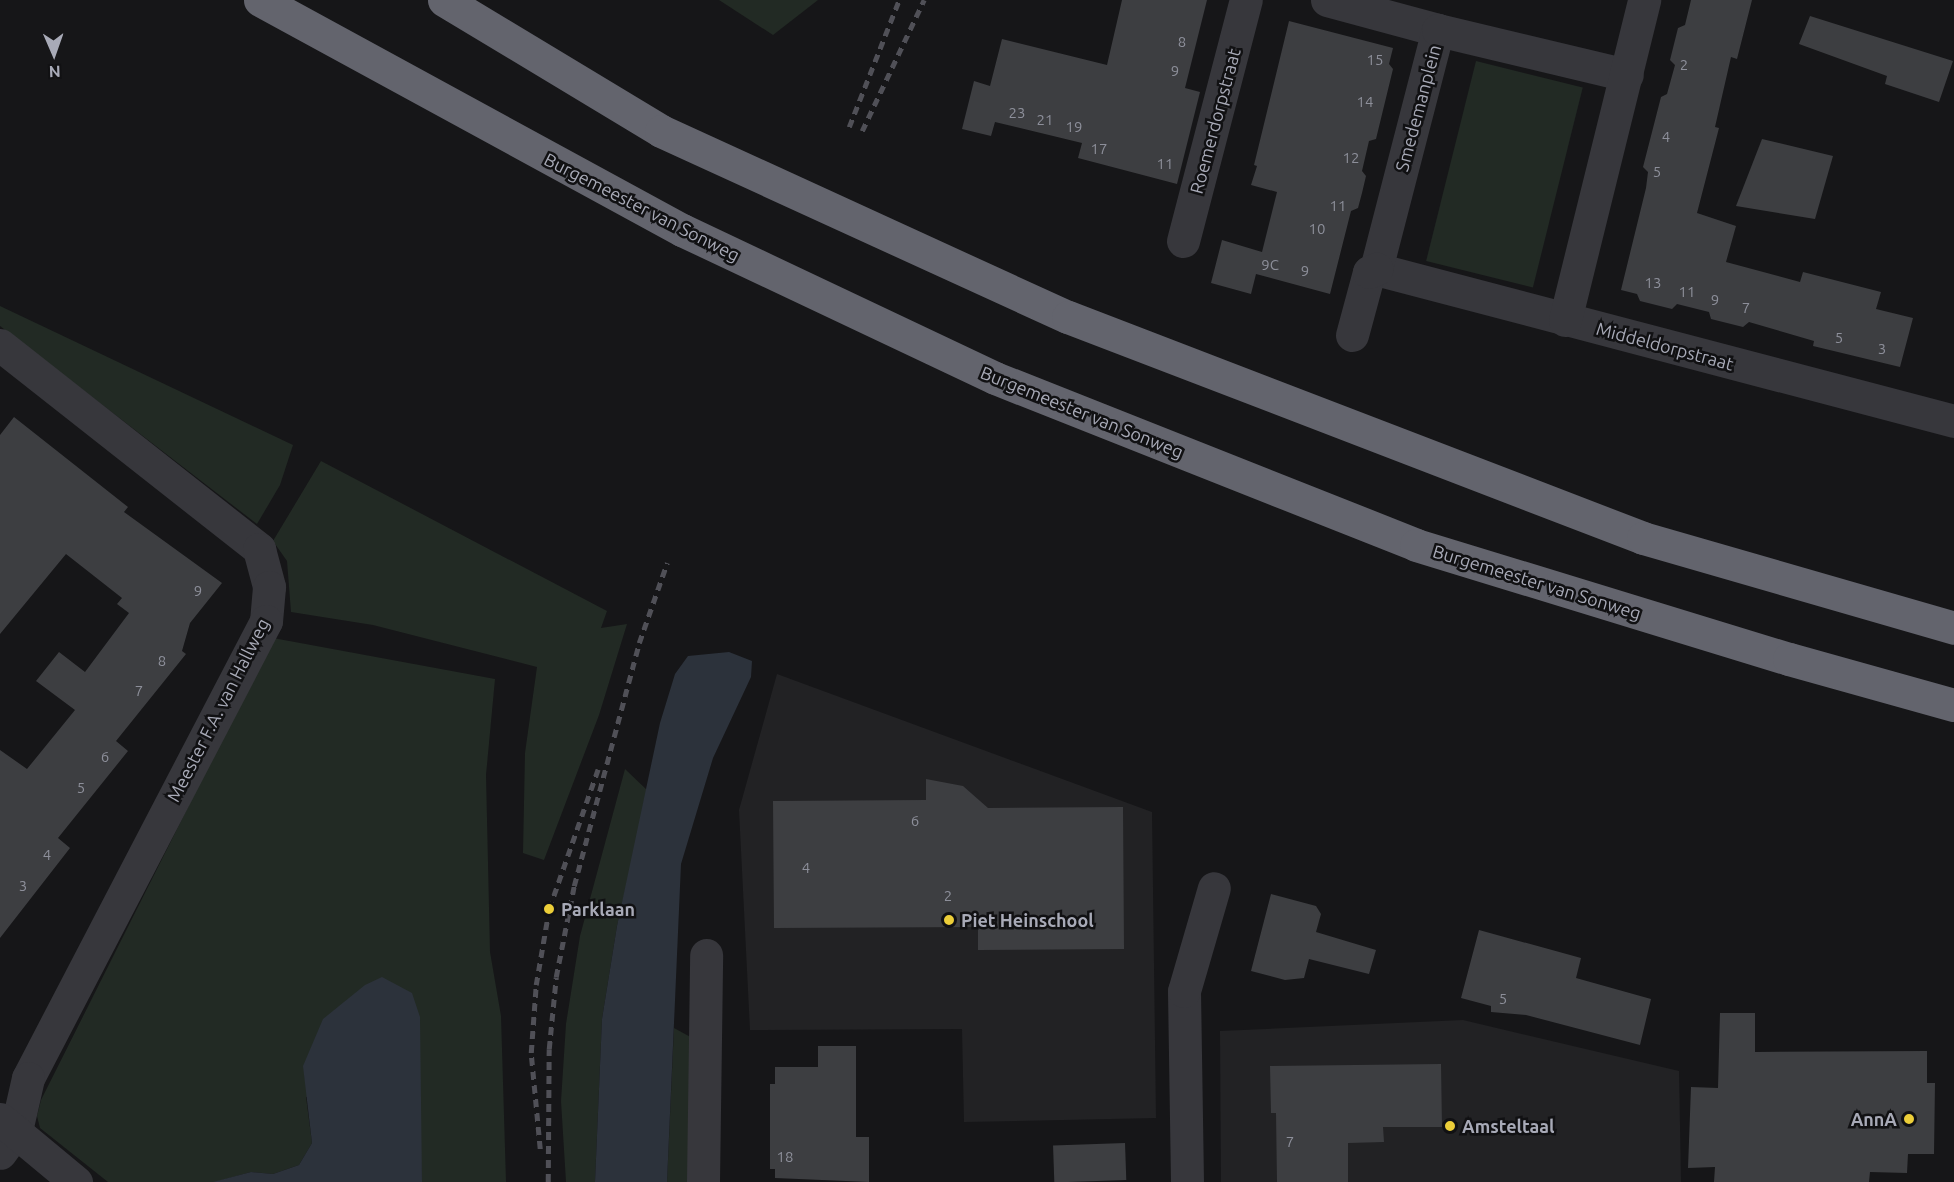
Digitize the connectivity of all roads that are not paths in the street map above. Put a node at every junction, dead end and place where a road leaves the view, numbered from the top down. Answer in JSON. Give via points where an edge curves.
{"nodes":[{"id":1,"x":260,"y":0,"type":"edge"},
{"id":2,"x":444,"y":0,"type":"edge"},
{"id":3,"x":1246,"y":0,"type":"edge"},
{"id":4,"x":1327,"y":0,"type":"edge"},
{"id":5,"x":1644,"y":0,"type":"edge"},
{"id":6,"x":1438,"y":30,"type":"junction"},
{"id":7,"x":1627,"y":75,"type":"junction"},
{"id":8,"x":1183,"y":241,"type":"dead end"},
{"id":9,"x":1376,"y":269,"type":"junction"},
{"id":10,"x":1565,"y":320,"type":"junction"},
{"id":11,"x":1352,"y":335,"type":"dead end"},
{"id":12,"x":0,"y":345,"type":"edge"},
{"id":13,"x":1954,"y":421,"type":"edge"},
{"id":14,"x":1954,"y":628,"type":"edge"},
{"id":15,"x":1954,"y":705,"type":"edge"},
{"id":16,"x":1214,"y":888,"type":"dead end"},
{"id":17,"x":706,"y":955,"type":"dead end"},
{"id":18,"x":5,"y":1134,"type":"edge"},
{"id":19,"x":70,"y":1180,"type":"edge"},
{"id":20,"x":703,"y":1182,"type":"edge"},
{"id":21,"x":1187,"y":1182,"type":"edge"}],
"edges":[{"from":1,"to":15,"type":"highway","name":"Burgemeester van Sonweg","via":[[682,230],[995,378],[1416,545]]},
{"from":2,"to":14,"type":"highway","via":[[662,131],[1068,317],[1643,538]]},
{"from":3,"to":8,"type":"street","name":"Roemerdorpstraat"},
{"from":4,"to":6,"type":"street"},
{"from":5,"to":7,"type":"street"},
{"from":6,"to":7,"type":"street","name":"Smedemanplein"},
{"from":6,"to":9,"type":"street","name":"Smedemanplein"},
{"from":7,"to":10,"type":"street"},
{"from":9,"to":10,"type":"street","name":"Middeldorpstraat"},
{"from":9,"to":11,"type":"street","name":"Smedemanplein","via":[[1369,272]]},
{"from":10,"to":13,"type":"street","name":"Middeldorpstraat"},
{"from":12,"to":18,"type":"street","name":"Meester F.A. van Hallweg","via":[[259,549],[270,587],[266,621],[28,1078]]},
{"from":16,"to":21,"type":"street","via":[[1184,991]]},
{"from":17,"to":20,"type":"street"},
{"from":18,"to":19,"type":"street"}]}
